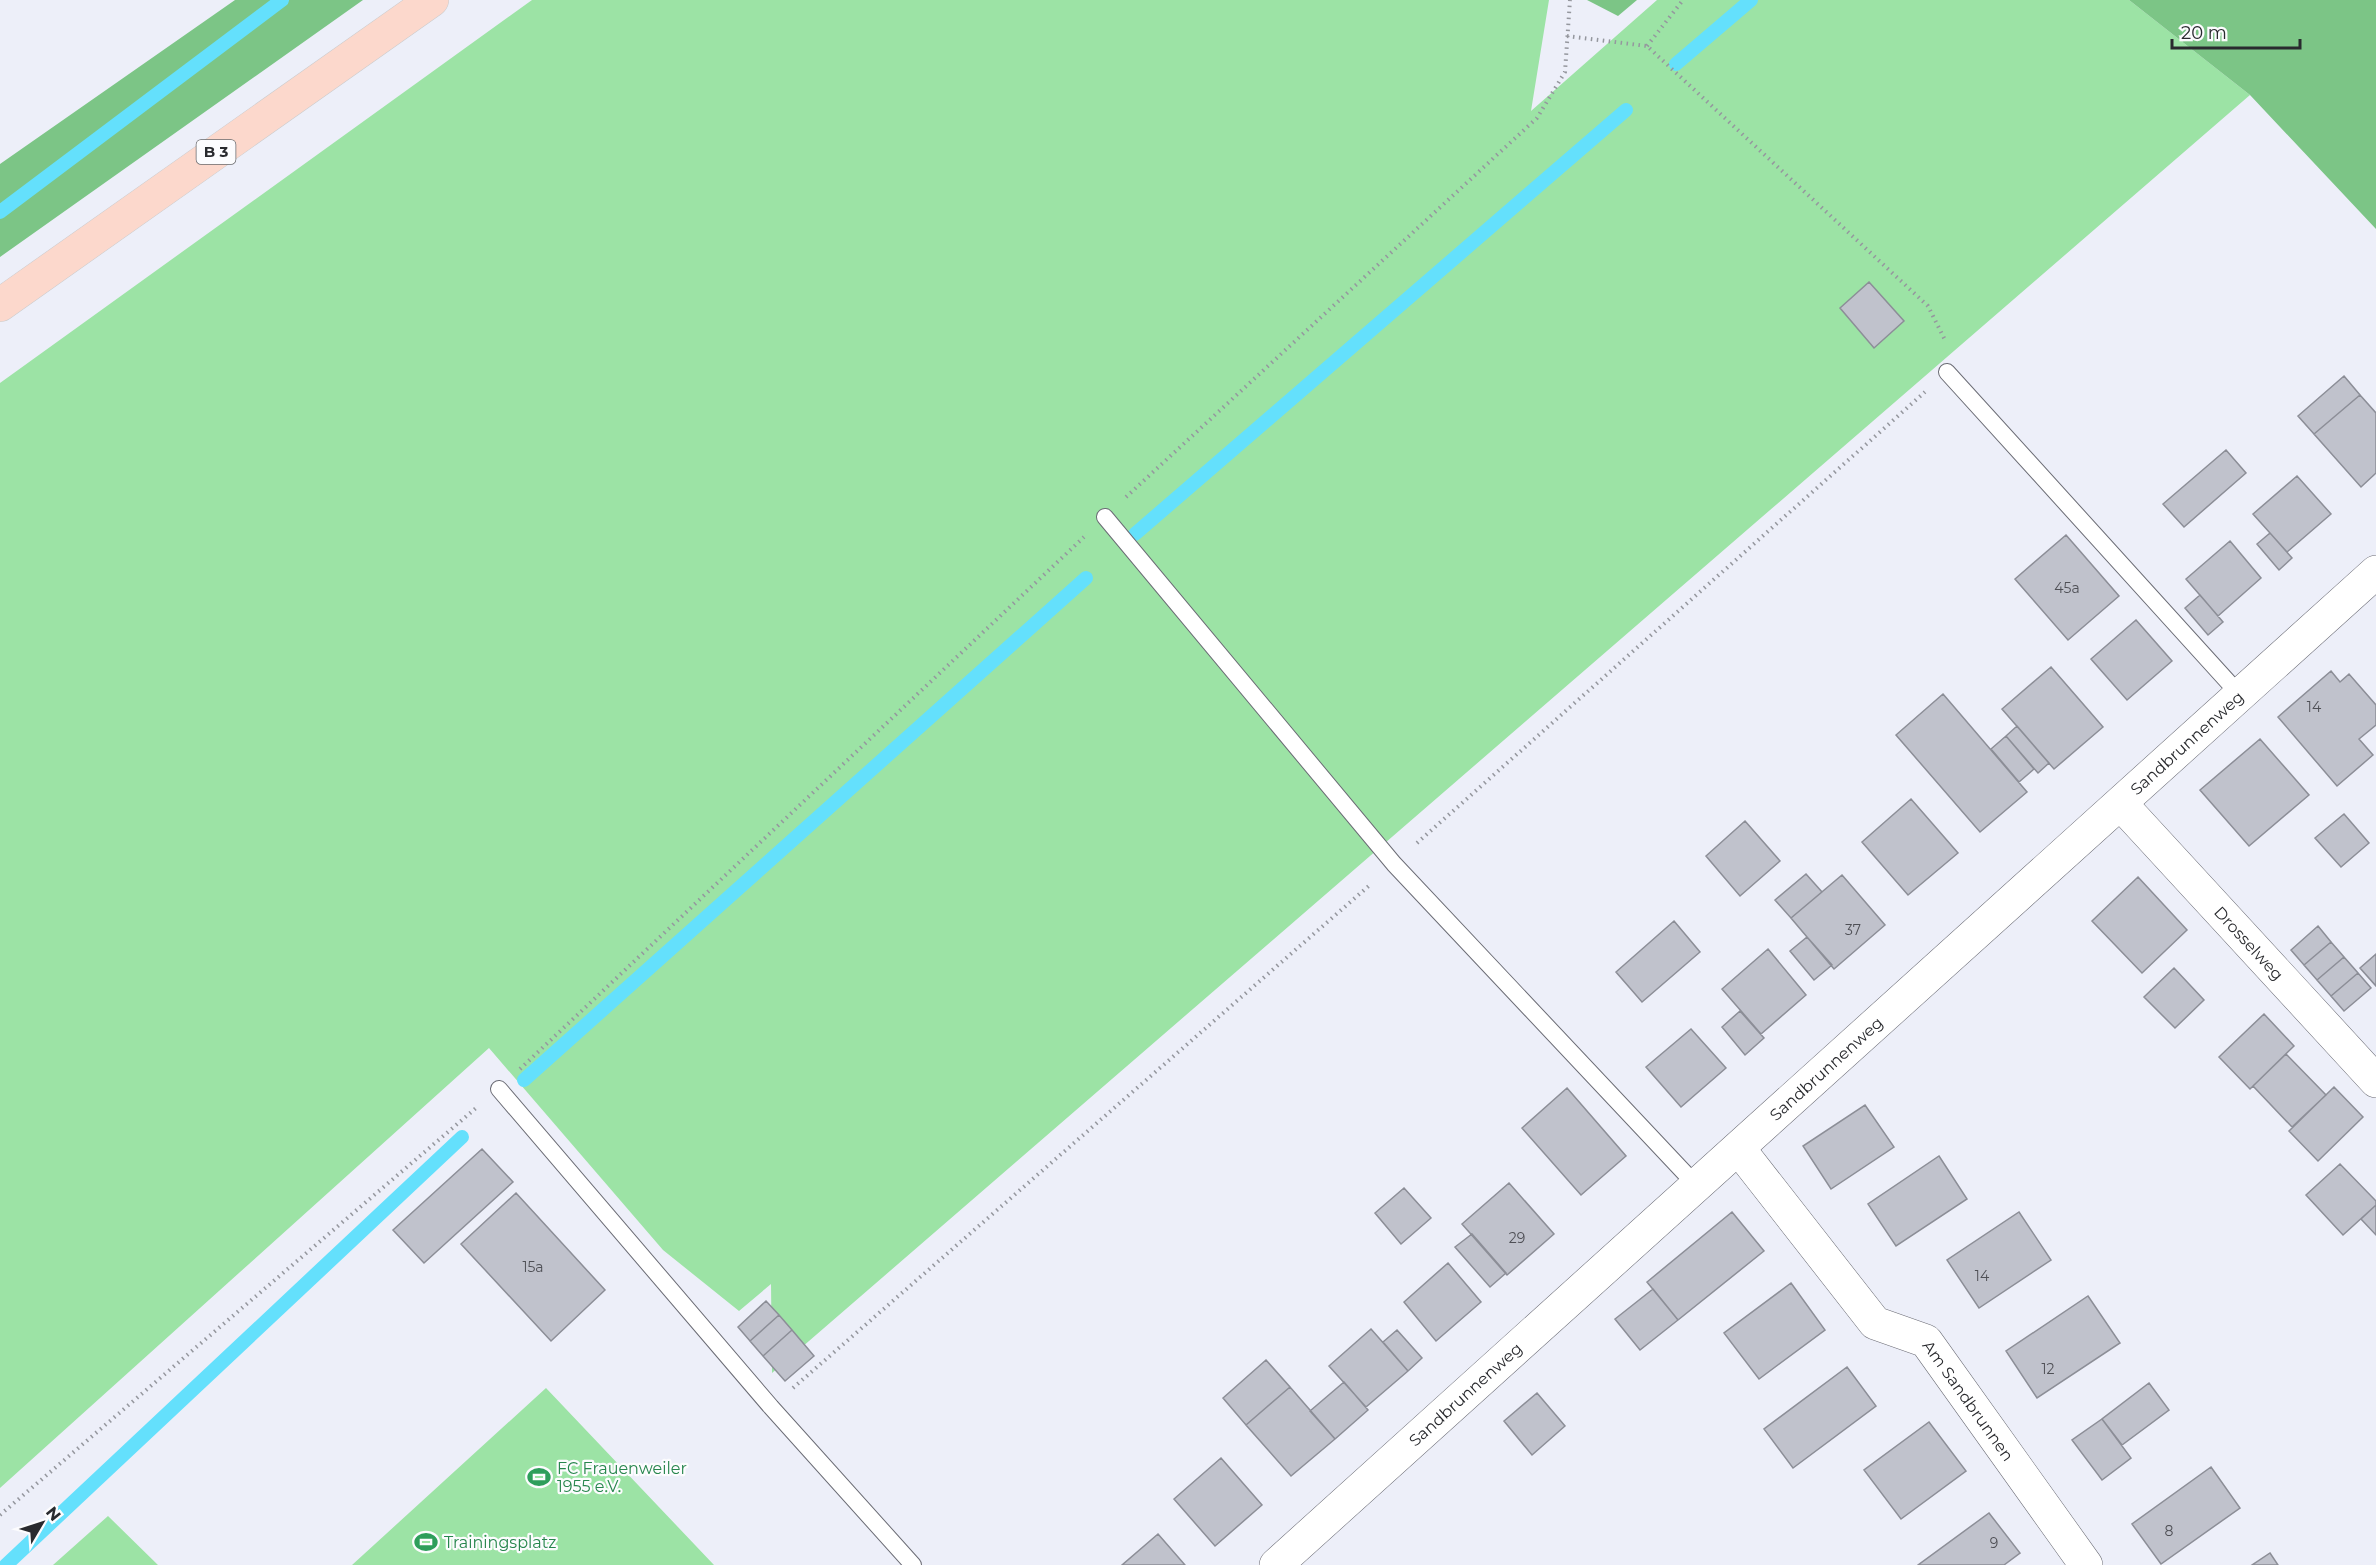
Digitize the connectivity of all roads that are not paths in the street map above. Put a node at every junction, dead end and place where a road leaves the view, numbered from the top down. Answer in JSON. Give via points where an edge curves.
{"nodes":[{"id":1,"x":432,"y":0,"type":"edge"},
{"id":2,"x":0,"y":305,"type":"edge"},
{"id":3,"x":1947,"y":372,"type":"road end"},
{"id":4,"x":1105,"y":517,"type":"road end"},
{"id":5,"x":2376,"y":572,"type":"edge"},
{"id":6,"x":2240,"y":695,"type":"junction"},
{"id":7,"x":2121,"y":804,"type":"junction"},
{"id":8,"x":2376,"y":1081,"type":"edge"},
{"id":9,"x":499,"y":1089,"type":"road end"},
{"id":10,"x":1739,"y":1149,"type":"junction"},
{"id":11,"x":1697,"y":1186,"type":"junction"},
{"id":12,"x":913,"y":1565,"type":"edge"},
{"id":13,"x":1276,"y":1565,"type":"edge"},
{"id":14,"x":2086,"y":1565,"type":"edge"}],
"edges":[{"from":1,"to":2,"type":"main road","number":"B 3"},
{"from":3,"to":6,"type":"lane"},
{"from":4,"to":11,"type":"lane","via":[[1394,864]]},
{"from":5,"to":6,"type":"street","name":"Sandbrunnenweg"},
{"from":6,"to":7,"type":"street","name":"Sandbrunnenweg"},
{"from":7,"to":8,"type":"street","name":"Drosselweg"},
{"from":7,"to":10,"type":"street","name":"Sandbrunnenweg"},
{"from":9,"to":12,"type":"lane","via":[[771,1407]]},
{"from":10,"to":11,"type":"street","name":"Sandbrunnenweg"},
{"from":10,"to":14,"type":"street","name":"Am Sandbrunnen","via":[[1875,1323],[1926,1341]]},
{"from":11,"to":13,"type":"street","name":"Sandbrunnenweg"}]}
